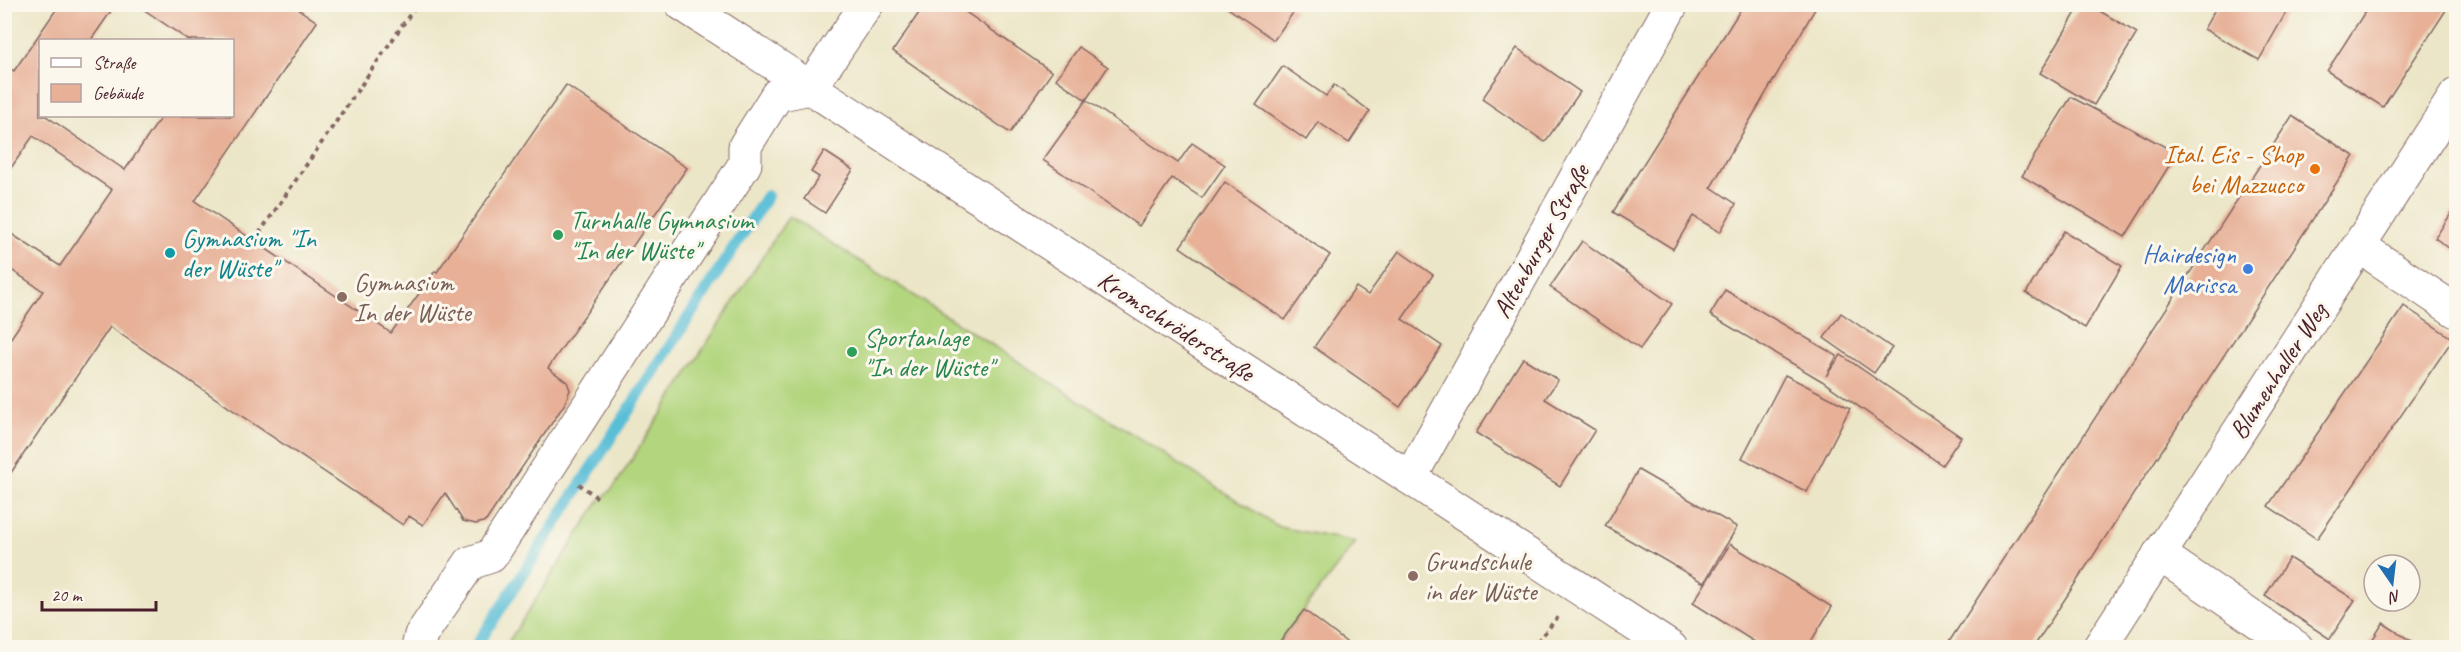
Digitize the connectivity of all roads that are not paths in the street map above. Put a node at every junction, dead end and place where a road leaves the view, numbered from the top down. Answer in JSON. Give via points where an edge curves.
{"nodes":[{"id":1,"x":682,"y":4,"type":"edge"},
{"id":2,"x":867,"y":4,"type":"edge"},
{"id":3,"x":1671,"y":4,"type":"edge"},
{"id":4,"x":810,"y":88,"type":"junction"},
{"id":5,"x":2457,"y":95,"type":"edge"},
{"id":6,"x":2359,"y":246,"type":"junction"},
{"id":7,"x":2457,"y":311,"type":"edge"},
{"id":8,"x":1410,"y":478,"type":"junction"},
{"id":9,"x":2158,"y":554,"type":"junction"},
{"id":10,"x":418,"y":648,"type":"edge"},
{"id":11,"x":1671,"y":648,"type":"edge"},
{"id":12,"x":2099,"y":648,"type":"edge"},
{"id":13,"x":2297,"y":648,"type":"edge"}],
"edges":[{"from":1,"to":4,"type":"street","name":"Kromschröderstraße"},
{"from":2,"to":4,"type":"street"},
{"from":3,"to":8,"type":"street","name":"Altenburger Straße"},
{"from":4,"to":8,"type":"street","name":"Kromschröderstraße"},
{"from":4,"to":10,"type":"street","via":[[777,95],[745,146],[745,164],[491,556],[470,563],[421,635]]},
{"from":5,"to":6,"type":"street","name":"Blumenhaller Weg"},
{"from":6,"to":7,"type":"street"},
{"from":6,"to":9,"type":"street","name":"Blumenhaller Weg"},
{"from":8,"to":11,"type":"street","name":"Kromschröderstraße"},
{"from":9,"to":12,"type":"street","name":"Blumenhaller Weg"},
{"from":9,"to":13,"type":"street"}]}
